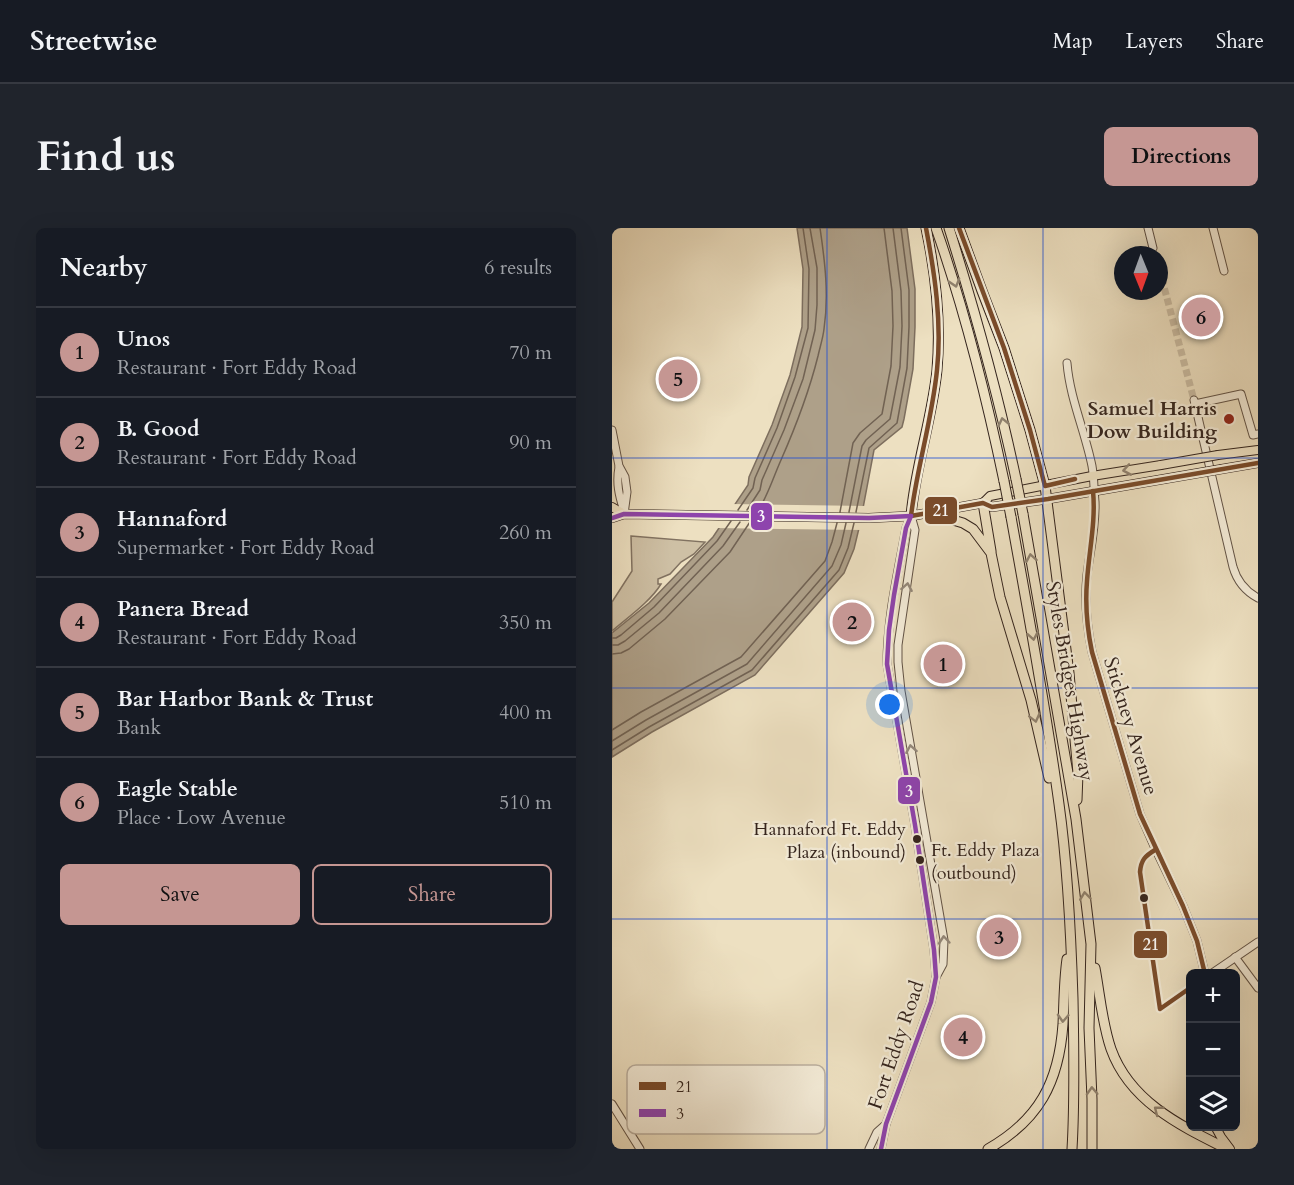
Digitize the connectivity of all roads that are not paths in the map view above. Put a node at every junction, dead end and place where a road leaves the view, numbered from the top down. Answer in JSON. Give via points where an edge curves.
{"nodes":[{"id":1,"x":926,"y":228,"type":"edge"},
{"id":2,"x":936,"y":228,"type":"edge"},
{"id":3,"x":949,"y":228,"type":"edge"},
{"id":4,"x":959,"y":228,"type":"edge"},
{"id":5,"x":1148,"y":228,"type":"edge"},
{"id":6,"x":1213,"y":228,"type":"edge"},
{"id":7,"x":1153,"y":246,"type":"edge"},
{"id":8,"x":1224,"y":272,"type":"dead end"},
{"id":9,"x":1067,"y":363,"type":"dead end"},
{"id":10,"x":612,"y":430,"type":"edge"},
{"id":11,"x":1258,"y":434,"type":"edge"},
{"id":12,"x":1258,"y":450,"type":"edge"},
{"id":13,"x":1258,"y":463,"type":"edge"},
{"id":14,"x":1092,"y":476,"type":"junction"},
{"id":15,"x":1045,"y":486,"type":"junction"},
{"id":16,"x":1093,"y":491,"type":"junction"},
{"id":17,"x":1048,"y":499,"type":"junction"},
{"id":18,"x":983,"y":503,"type":"junction"},
{"id":19,"x":612,"y":507,"type":"edge"},
{"id":20,"x":930,"y":513,"type":"junction"},
{"id":21,"x":624,"y":514,"type":"junction"},
{"id":22,"x":911,"y":516,"type":"junction"},
{"id":23,"x":612,"y":518,"type":"edge"},
{"id":24,"x":991,"y":553,"type":"junction"},
{"id":25,"x":1258,"y":598,"type":"edge"},
{"id":26,"x":1076,"y":819,"type":"junction"},
{"id":27,"x":1063,"y":842,"type":"junction"},
{"id":28,"x":1071,"y":939,"type":"junction"},
{"id":29,"x":1258,"y":942,"type":"edge"},
{"id":30,"x":1091,"y":944,"type":"junction"},
{"id":31,"x":1235,"y":957,"type":"junction"},
{"id":32,"x":1204,"y":969,"type":"edge"},
{"id":33,"x":1217,"y":969,"type":"edge"},
{"id":34,"x":936,"y":977,"type":"junction"},
{"id":35,"x":1258,"y":988,"type":"edge"},
{"id":36,"x":612,"y":1104,"type":"edge"},
{"id":37,"x":886,"y":1124,"type":"junction"},
{"id":38,"x":627,"y":1128,"type":"edge"},
{"id":39,"x":1218,"y":1131,"type":"edge"},
{"id":40,"x":631,"y":1134,"type":"edge"},
{"id":41,"x":640,"y":1149,"type":"edge"},
{"id":42,"x":869,"y":1149,"type":"edge"},
{"id":43,"x":881,"y":1149,"type":"edge"},
{"id":44,"x":988,"y":1149,"type":"edge"},
{"id":45,"x":1072,"y":1149,"type":"edge"},
{"id":46,"x":1092,"y":1149,"type":"edge"},
{"id":47,"x":1229,"y":1149,"type":"edge"}],
"edges":[{"from":1,"to":22,"type":"highway","via":[[935,277],[939,345]]},
{"from":2,"to":27,"type":"highway","name":"Styles Bridges Highway","one_way":true,"bridge":true,"via":[[971,341],[1004,481],[1038,666]]},
{"from":26,"to":3,"type":"highway","name":"Styles Bridges Highway","one_way":true,"bridge":true,"via":[[1016,479],[981,332]]},
{"from":4,"to":15,"type":"highway","via":[[1004,348]]},
{"from":5,"to":7,"type":"street"},
{"from":6,"to":8,"type":"street"},
{"from":9,"to":14,"type":"street","name":"Stickney Avenue"},
{"from":10,"to":21,"type":"street","via":[[625,477]]},
{"from":11,"to":25,"type":"street","via":[[1252,435],[1241,394],[1195,402],[1233,567],[1243,587]]},
{"from":12,"to":14,"type":"main road","one_way":true,"bridge":true},
{"from":13,"to":16,"type":"main road","bridge":true},
{"from":14,"to":15,"type":"main road"},
{"from":14,"to":16,"type":"street","name":"Stickney Avenue"},
{"from":15,"to":17,"type":"highway"},
{"from":15,"to":18,"type":"main road","via":[[990,496]]},
{"from":16,"to":17,"type":"main road"},
{"from":16,"to":32,"type":"street","name":"Stickney Avenue","via":[[1094,524],[1086,601],[1092,652],[1140,814],[1184,906]]},
{"from":17,"to":18,"type":"main road","via":[[992,507]]},
{"from":17,"to":26,"type":"highway","via":[[1078,772]]},
{"from":18,"to":20,"type":"main road"},
{"from":18,"to":24,"type":"highway"},
{"from":19,"to":21,"type":"main road"},
{"from":20,"to":22,"type":"main road"},
{"from":20,"to":24,"type":"highway","via":[[963,523]]},
{"from":21,"to":22,"type":"main road"},
{"from":21,"to":23,"type":"main road"},
{"from":22,"to":34,"type":"street","name":"Fort Eddy Road","via":[[887,649]]},
{"from":34,"to":22,"type":"street","name":"Fort Eddy Road","one_way":true,"via":[[943,964],[944,940],[897,662],[915,530]]},
{"from":24,"to":27,"type":"highway","one_way":true,"via":[[1031,700]]},
{"from":30,"to":26,"type":"highway","name":"Styles Bridges Highway","one_way":true},
{"from":27,"to":28,"type":"highway","name":"Styles Bridges Highway"},
{"from":28,"to":44,"type":"highway","one_way":true,"via":[[1059,1057],[1052,1080],[1026,1121]]},
{"from":28,"to":45,"type":"highway","name":"Styles Bridges Highway"},
{"from":29,"to":31,"type":"street"},
{"from":46,"to":30,"type":"highway","name":"Styles Bridges Highway","one_way":true},
{"from":47,"to":30,"type":"highway","one_way":true,"via":[[1164,1114],[1130,1083],[1118,1064],[1105,1028]]},
{"from":31,"to":33,"type":"street"},
{"from":31,"to":35,"type":"street"},
{"from":34,"to":37,"type":"street","name":"Fort Eddy Road","via":[[931,1002]]},
{"from":36,"to":38,"type":"street"},
{"from":37,"to":42,"type":"street","name":"Fort Eddy Road"},
{"from":37,"to":43,"type":"street","name":"Fort Eddy Road"},
{"from":39,"to":47,"type":"main road"},
{"from":40,"to":41,"type":"street"}]}
